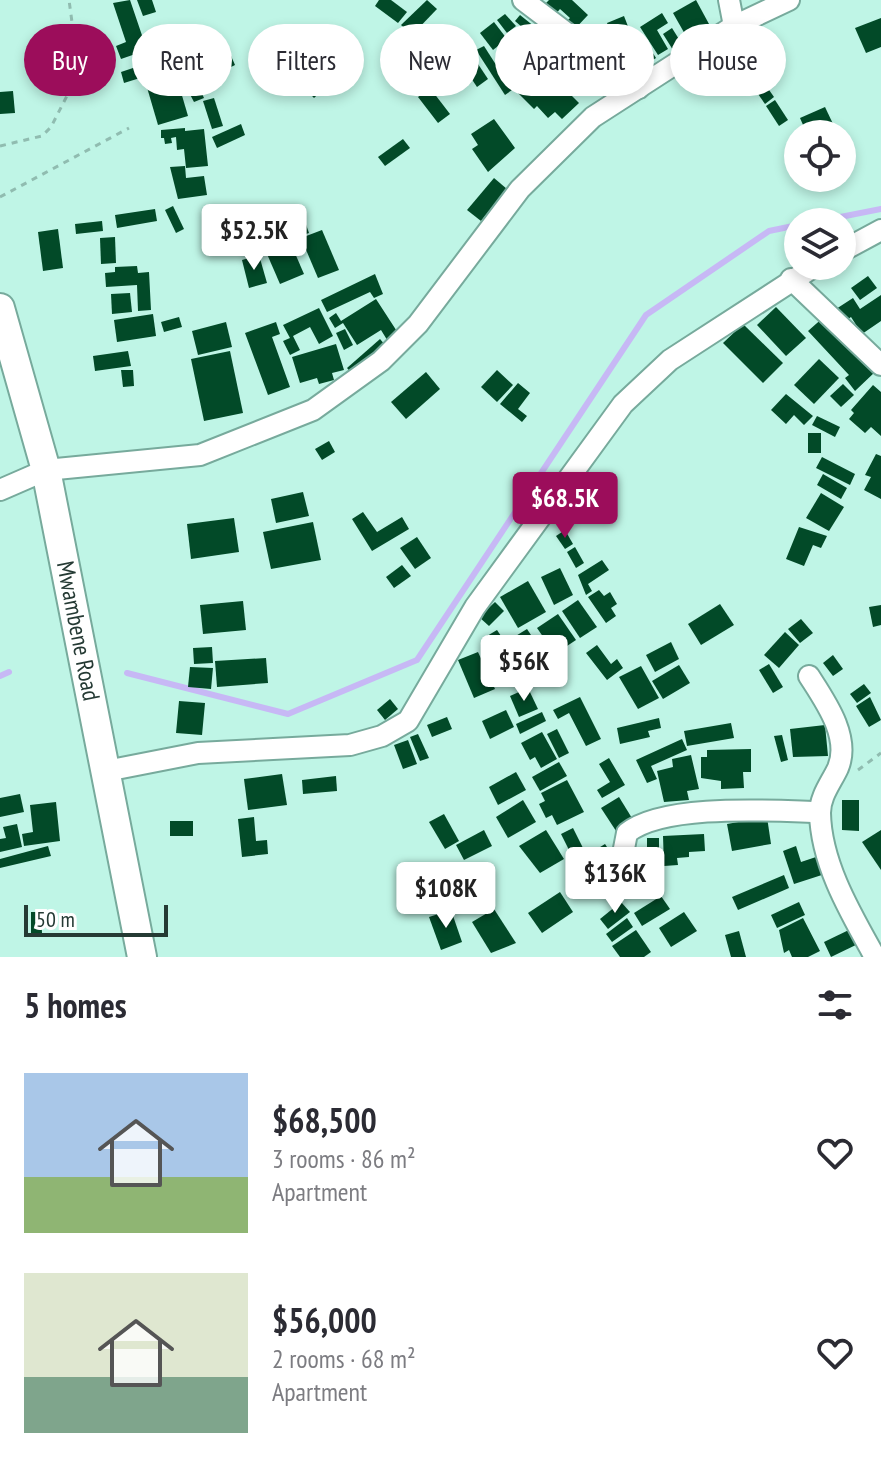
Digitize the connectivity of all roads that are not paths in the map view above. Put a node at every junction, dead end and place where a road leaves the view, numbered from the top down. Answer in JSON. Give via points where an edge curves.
{"nodes":[{"id":1,"x":523,"y":0,"type":"edge"},
{"id":2,"x":729,"y":0,"type":"edge"},
{"id":3,"x":789,"y":0,"type":"edge"},
{"id":4,"x":555,"y":24,"type":"edge"},
{"id":5,"x":734,"y":24,"type":"edge"},
{"id":6,"x":738,"y":24,"type":"edge"},
{"id":7,"x":626,"y":96,"type":"edge"},
{"id":8,"x":881,"y":230,"type":"edge"},
{"id":9,"x":856,"y":243,"type":"edge"},
{"id":10,"x":790,"y":280,"type":"edge"},
{"id":11,"x":792,"y":280,"type":"edge"},
{"id":12,"x":0,"y":308,"type":"edge"},
{"id":13,"x":881,"y":365,"type":"edge"},
{"id":14,"x":46,"y":470,"type":"junction"},
{"id":15,"x":0,"y":490,"type":"edge"},
{"id":16,"x":809,"y":676,"type":"dead end"},
{"id":17,"x":106,"y":771,"type":"junction"},
{"id":18,"x":820,"y":812,"type":"junction"},
{"id":19,"x":620,"y":869,"type":"dead end"},
{"id":20,"x":142,"y":957,"type":"edge"},
{"id":21,"x":875,"y":957,"type":"edge"}],
"edges":[{"from":1,"to":4,"type":"street"},
{"from":2,"to":5,"type":"street"},
{"from":3,"to":6,"type":"street"},
{"from":7,"to":14,"type":"street","via":[[593,117],[520,189],[418,324],[339,393],[286,422],[200,455]]},
{"from":8,"to":9,"type":"street"},
{"from":10,"to":17,"type":"street","via":[[670,360],[623,404],[475,607],[408,721],[350,745],[198,753]]},
{"from":11,"to":13,"type":"street"},
{"from":12,"to":14,"type":"street","name":"Mwambene Road"},
{"from":14,"to":15,"type":"street"},
{"from":14,"to":17,"type":"street","name":"Mwambene Road"},
{"from":16,"to":18,"type":"street","via":[[834,718],[840,750]]},
{"from":17,"to":20,"type":"street","name":"Mwambene Road"},
{"from":18,"to":19,"type":"street","via":[[737,810],[661,819],[627,833]]},
{"from":18,"to":21,"type":"street","via":[[835,876]]}]}
